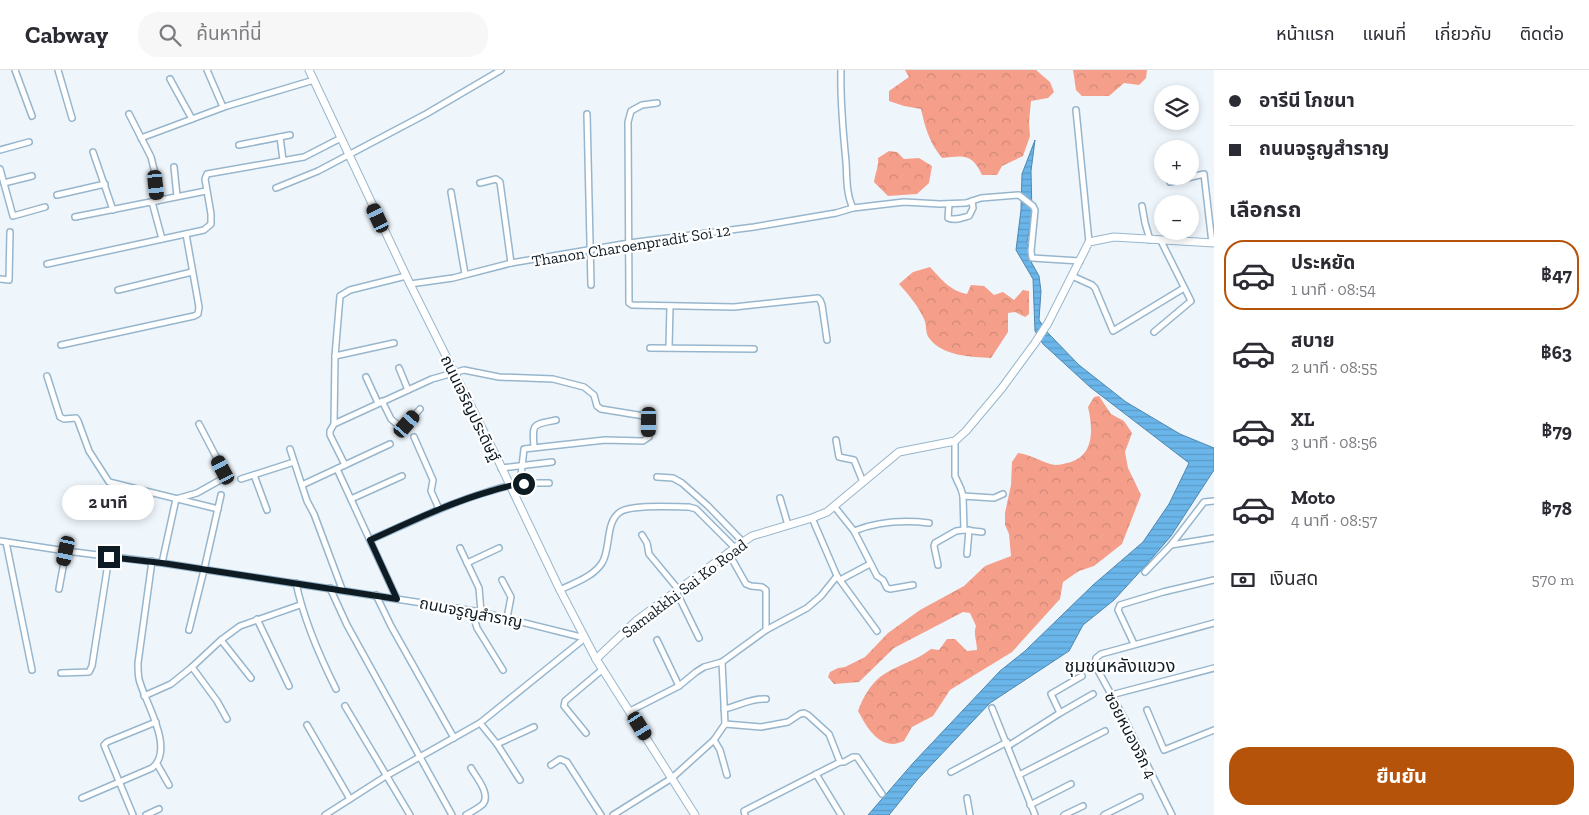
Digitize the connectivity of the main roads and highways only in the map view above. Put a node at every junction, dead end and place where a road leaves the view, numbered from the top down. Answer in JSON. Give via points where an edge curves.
{"nodes":[{"id":1,"x":309,"y":70,"type":"edge"},
{"id":2,"x":1213,"y":243,"type":"edge"},
{"id":3,"x":596,"y":658,"type":"junction"},
{"id":4,"x":694,"y":815,"type":"edge"}],
"edges":[{"from":1,"to":3,"type":"main road","name":"ถนนเจริญประดิษฐ์","via":[[406,276]]},
{"from":2,"to":3,"type":"main road","name":"Samakkhi Sai Ko Road","via":[[1114,237],[1089,242],[1036,342],[996,395],[955,441],[899,452],[827,512],[752,536],[637,620]]},
{"from":3,"to":4,"type":"main road","name":"ถนนเจริญประดิษฐ์"}]}
